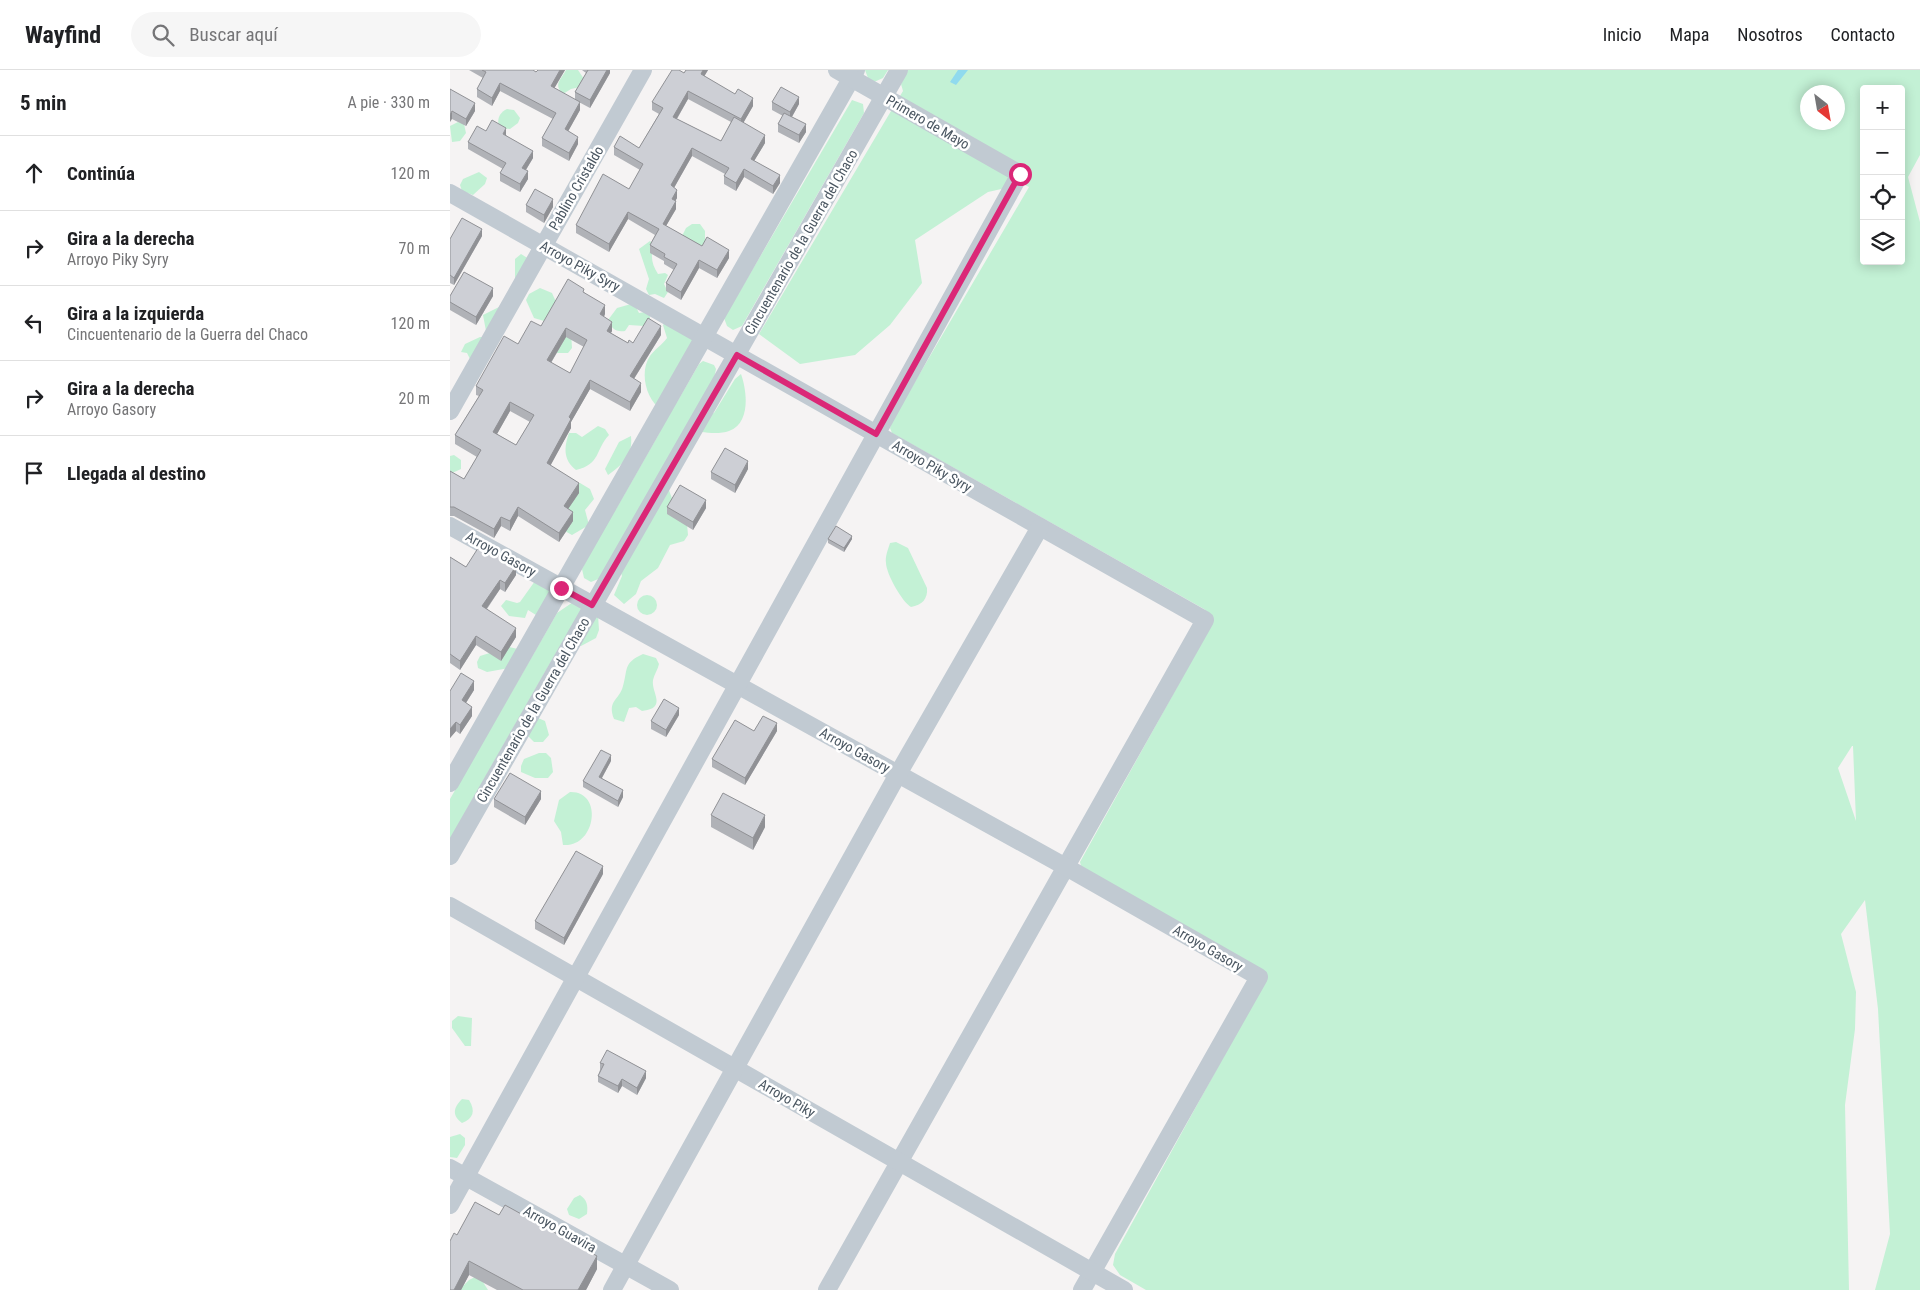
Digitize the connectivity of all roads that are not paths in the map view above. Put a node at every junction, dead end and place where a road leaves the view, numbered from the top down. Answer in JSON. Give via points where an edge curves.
{"nodes":[{"id":1,"x":643,"y":70,"type":"edge"},
{"id":2,"x":899,"y":70,"type":"edge"},
{"id":3,"x":848,"y":73,"type":"edge"},
{"id":4,"x":884,"y":97,"type":"junction"},
{"id":5,"x":450,"y":193,"type":"edge"},
{"id":6,"x":544,"y":246,"type":"junction"},
{"id":7,"x":704,"y":336,"type":"junction"},
{"id":8,"x":737,"y":355,"type":"junction"},
{"id":9,"x":450,"y":411,"type":"edge"},
{"id":10,"x":876,"y":434,"type":"junction"},
{"id":11,"x":450,"y":526,"type":"edge"},
{"id":12,"x":1040,"y":527,"type":"junction"},
{"id":13,"x":561,"y":588,"type":"junction"},
{"id":14,"x":592,"y":605,"type":"junction"},
{"id":15,"x":737,"y":685,"type":"junction"},
{"id":16,"x":898,"y":774,"type":"junction"},
{"id":17,"x":450,"y":783,"type":"edge"},
{"id":18,"x":450,"y":856,"type":"edge"},
{"id":19,"x":1066,"y":867,"type":"junction"},
{"id":20,"x":450,"y":906,"type":"edge"},
{"id":21,"x":576,"y":978,"type":"junction"},
{"id":22,"x":735,"y":1068,"type":"junction"},
{"id":23,"x":900,"y":1162,"type":"junction"},
{"id":24,"x":450,"y":1168,"type":"edge"},
{"id":25,"x":466,"y":1177,"type":"junction"},
{"id":26,"x":450,"y":1205,"type":"edge"},
{"id":27,"x":626,"y":1265,"type":"junction"},
{"id":28,"x":1092,"y":1272,"type":"junction"},
{"id":29,"x":612,"y":1290,"type":"edge"},
{"id":30,"x":670,"y":1290,"type":"edge"},
{"id":31,"x":827,"y":1290,"type":"edge"},
{"id":32,"x":1082,"y":1290,"type":"edge"},
{"id":33,"x":1124,"y":1290,"type":"edge"}],
"edges":[{"from":1,"to":6,"type":"street","name":"Pablino Cristaldo"},
{"from":2,"to":4,"type":"street","name":"Cincuentenario de la Guerra del Chaco"},
{"from":3,"to":4,"type":"street","name":"Primero de Mayo"},
{"from":3,"to":7,"type":"street"},
{"from":4,"to":8,"type":"street","name":"Cincuentenario de la Guerra del Chaco"},
{"from":4,"to":10,"type":"street","name":"Primero de Mayo","via":[[1020,174]]},
{"from":5,"to":6,"type":"street","name":"Arroyo Piky Syry"},
{"from":6,"to":7,"type":"street","name":"Arroyo Piky Syry"},
{"from":6,"to":9,"type":"street","name":"Pablino Cristaldo"},
{"from":7,"to":8,"type":"street","name":"Arroyo Piky Syry"},
{"from":7,"to":13,"type":"street"},
{"from":8,"to":10,"type":"street","name":"Arroyo Piky Syry"},
{"from":8,"to":14,"type":"street","name":"Cincuentenario de la Guerra del Chaco"},
{"from":10,"to":12,"type":"street","name":"Arroyo Piky Syry"},
{"from":10,"to":15,"type":"street"},
{"from":11,"to":13,"type":"street","name":"Arroyo Gasory"},
{"from":12,"to":16,"type":"street"},
{"from":12,"to":19,"type":"street","name":"Arroyo Piky Syry","via":[[1205,620]]},
{"from":13,"to":14,"type":"street","name":"Arroyo Gasory"},
{"from":13,"to":17,"type":"street"},
{"from":14,"to":15,"type":"street","name":"Arroyo Gasory"},
{"from":14,"to":18,"type":"street","name":"Cincuentenario de la Guerra del Chaco"},
{"from":15,"to":16,"type":"street","name":"Arroyo Gasory"},
{"from":15,"to":21,"type":"street"},
{"from":16,"to":19,"type":"street","name":"Arroyo Gasory"},
{"from":16,"to":22,"type":"street"},
{"from":19,"to":23,"type":"street"},
{"from":19,"to":28,"type":"street","name":"Arroyo Gasory","via":[[1259,977]]},
{"from":20,"to":21,"type":"street","name":"Arroyo Piky"},
{"from":21,"to":22,"type":"street","name":"Arroyo Piky"},
{"from":21,"to":25,"type":"street"},
{"from":22,"to":23,"type":"street","name":"Arroyo Piky"},
{"from":22,"to":27,"type":"street"},
{"from":23,"to":28,"type":"street","name":"Arroyo Piky"},
{"from":23,"to":31,"type":"street"},
{"from":24,"to":25,"type":"street","name":"Arroyo Guavira"},
{"from":25,"to":26,"type":"street"},
{"from":25,"to":27,"type":"street","name":"Arroyo Guavira"},
{"from":27,"to":29,"type":"street"},
{"from":27,"to":30,"type":"street","name":"Arroyo Guavira"},
{"from":28,"to":32,"type":"street"},
{"from":28,"to":33,"type":"street","name":"Arroyo Piky"}]}
